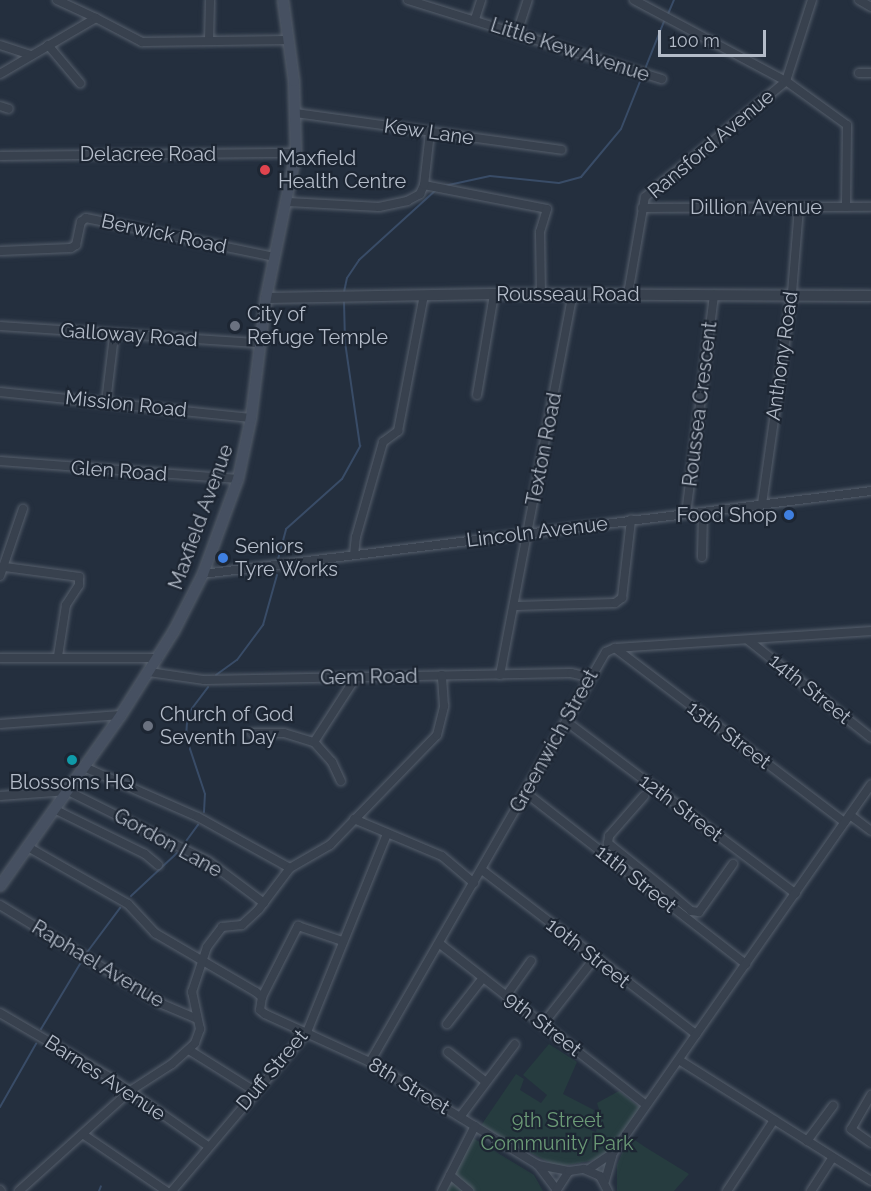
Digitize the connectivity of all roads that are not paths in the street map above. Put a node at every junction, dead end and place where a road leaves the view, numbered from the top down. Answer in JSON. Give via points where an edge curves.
{"nodes":[{"id":1,"x":57,"y":0,"type":"edge"},
{"id":2,"x":210,"y":0,"type":"edge"},
{"id":3,"x":283,"y":0,"type":"edge"},
{"id":4,"x":408,"y":0,"type":"edge"},
{"id":5,"x":481,"y":0,"type":"edge"},
{"id":6,"x":528,"y":0,"type":"edge"},
{"id":7,"x":634,"y":0,"type":"edge"},
{"id":8,"x":812,"y":0,"type":"edge"},
{"id":9,"x":859,"y":0,"type":"edge"},
{"id":10,"x":424,"y":2,"type":"edge"},
{"id":11,"x":871,"y":7,"type":"edge"},
{"id":12,"x":96,"y":18,"type":"junction"},
{"id":13,"x":475,"y":19,"type":"junction"},
{"id":14,"x":517,"y":33,"type":"junction"},
{"id":15,"x":289,"y":40,"type":"junction"},
{"id":16,"x":209,"y":41,"type":"junction"},
{"id":17,"x":0,"y":45,"type":"edge"},
{"id":18,"x":48,"y":45,"type":"junction"},
{"id":19,"x":32,"y":55,"type":"junction"},
{"id":20,"x":859,"y":73,"type":"dead end"},
{"id":21,"x":871,"y":73,"type":"edge"},
{"id":22,"x":0,"y":74,"type":"edge"},
{"id":23,"x":662,"y":79,"type":"dead end"},
{"id":24,"x":786,"y":81,"type":"junction"},
{"id":25,"x":80,"y":83,"type":"dead end"},
{"id":26,"x":296,"y":113,"type":"junction"},
{"id":27,"x":430,"y":132,"type":"junction"},
{"id":28,"x":561,"y":150,"type":"dead end"},
{"id":29,"x":296,"y":153,"type":"junction"},
{"id":30,"x":0,"y":156,"type":"edge"},
{"id":31,"x":424,"y":185,"type":"junction"},
{"id":32,"x":288,"y":202,"type":"junction"},
{"id":33,"x":642,"y":207,"type":"junction"},
{"id":34,"x":799,"y":207,"type":"junction"},
{"id":35,"x":846,"y":207,"type":"junction"},
{"id":36,"x":871,"y":207,"type":"edge"},
{"id":37,"x":0,"y":251,"type":"edge"},
{"id":38,"x":275,"y":257,"type":"junction"},
{"id":39,"x":792,"y":293,"type":"junction"},
{"id":40,"x":494,"y":294,"type":"junction"},
{"id":41,"x":542,"y":294,"type":"junction"},
{"id":42,"x":573,"y":294,"type":"junction"},
{"id":43,"x":628,"y":294,"type":"junction"},
{"id":44,"x":424,"y":295,"type":"junction"},
{"id":45,"x":714,"y":295,"type":"junction"},
{"id":46,"x":871,"y":296,"type":"edge"},
{"id":47,"x":266,"y":298,"type":"junction"},
{"id":48,"x":0,"y":326,"type":"edge"},
{"id":49,"x":114,"y":336,"type":"junction"},
{"id":50,"x":259,"y":343,"type":"junction"},
{"id":51,"x":0,"y":392,"type":"edge"},
{"id":52,"x":477,"y":395,"type":"dead end"},
{"id":53,"x":106,"y":402,"type":"junction"},
{"id":54,"x":251,"y":417,"type":"junction"},
{"id":55,"x":0,"y":461,"type":"edge"},
{"id":56,"x":238,"y":479,"type":"junction"},
{"id":57,"x":871,"y":490,"type":"edge"},
{"id":58,"x":762,"y":504,"type":"junction"},
{"id":59,"x":22,"y":509,"type":"dead end"},
{"id":60,"x":703,"y":512,"type":"junction"},
{"id":61,"x":686,"y":514,"type":"junction"},
{"id":62,"x":631,"y":520,"type":"junction"},
{"id":63,"x":528,"y":533,"type":"junction"},
{"id":64,"x":354,"y":555,"type":"junction"},
{"id":65,"x":702,"y":557,"type":"dead end"},
{"id":66,"x":2,"y":571,"type":"edge"},
{"id":67,"x":203,"y":574,"type":"junction"},
{"id":68,"x":516,"y":606,"type":"junction"},
{"id":69,"x":871,"y":631,"type":"edge"},
{"id":70,"x":748,"y":640,"type":"junction"},
{"id":71,"x":615,"y":648,"type":"junction"},
{"id":72,"x":58,"y":656,"type":"junction"},
{"id":73,"x":0,"y":658,"type":"edge"},
{"id":74,"x":158,"y":658,"type":"junction"},
{"id":75,"x":149,"y":672,"type":"junction"},
{"id":76,"x":442,"y":675,"type":"junction"},
{"id":77,"x":500,"y":675,"type":"junction"},
{"id":78,"x":356,"y":677,"type":"junction"},
{"id":79,"x":588,"y":677,"type":"junction"},
{"id":80,"x":121,"y":715,"type":"junction"},
{"id":81,"x":567,"y":722,"type":"junction"},
{"id":82,"x":0,"y":724,"type":"edge"},
{"id":83,"x":252,"y":733,"type":"dead end"},
{"id":84,"x":871,"y":738,"type":"edge"},
{"id":85,"x":314,"y":742,"type":"junction"},
{"id":86,"x":84,"y":767,"type":"junction"},
{"id":87,"x":340,"y":781,"type":"dead end"},
{"id":88,"x":871,"y":784,"type":"edge"},
{"id":89,"x":68,"y":791,"type":"junction"},
{"id":90,"x":526,"y":793,"type":"junction"},
{"id":91,"x":0,"y":796,"type":"edge"},
{"id":92,"x":644,"y":796,"type":"dead end"},
{"id":93,"x":56,"y":810,"type":"junction"},
{"id":94,"x":850,"y":815,"type":"junction"},
{"id":95,"x":354,"y":819,"type":"junction"},
{"id":96,"x":844,"y":822,"type":"junction"},
{"id":97,"x":871,"y":831,"type":"edge"},
{"id":98,"x":387,"y":834,"type":"junction"},
{"id":99,"x":28,"y":848,"type":"junction"},
{"id":100,"x":734,"y":864,"type":"dead end"},
{"id":101,"x":158,"y":866,"type":"dead end"},
{"id":102,"x":290,"y":868,"type":"junction"},
{"id":103,"x":482,"y":870,"type":"junction"},
{"id":104,"x":474,"y":883,"type":"junction"},
{"id":105,"x":0,"y":886,"type":"edge"},
{"id":106,"x":796,"y":894,"type":"junction"},
{"id":107,"x":668,"y":898,"type":"junction"},
{"id":108,"x":264,"y":903,"type":"junction"},
{"id":109,"x":0,"y":905,"type":"edge"},
{"id":110,"x":342,"y":941,"type":"junction"},
{"id":111,"x":440,"y":944,"type":"junction"},
{"id":112,"x":594,"y":959,"type":"junction"},
{"id":113,"x":200,"y":960,"type":"junction"},
{"id":114,"x":531,"y":961,"type":"dead end"},
{"id":115,"x":746,"y":964,"type":"junction"},
{"id":116,"x":483,"y":978,"type":"junction"},
{"id":117,"x":506,"y":996,"type":"junction"},
{"id":118,"x":262,"y":997,"type":"junction"},
{"id":119,"x":0,"y":1013,"type":"edge"},
{"id":120,"x":197,"y":1019,"type":"junction"},
{"id":121,"x":447,"y":1024,"type":"dead end"},
{"id":122,"x":543,"y":1024,"type":"junction"},
{"id":123,"x":307,"y":1032,"type":"junction"},
{"id":124,"x":696,"y":1034,"type":"junction"},
{"id":125,"x":514,"y":1044,"type":"dead end"},
{"id":126,"x":189,"y":1050,"type":"junction"},
{"id":127,"x":448,"y":1052,"type":"dead end"},
{"id":128,"x":679,"y":1060,"type":"junction"},
{"id":129,"x":370,"y":1062,"type":"junction"},
{"id":130,"x":486,"y":1082,"type":"junction"},
{"id":131,"x":130,"y":1091,"type":"junction"},
{"id":132,"x":256,"y":1092,"type":"junction"},
{"id":133,"x":871,"y":1095,"type":"edge"},
{"id":134,"x":646,"y":1106,"type":"junction"},
{"id":135,"x":833,"y":1106,"type":"dead end"},
{"id":136,"x":460,"y":1117,"type":"junction"},
{"id":137,"x":774,"y":1120,"type":"junction"},
{"id":138,"x":475,"y":1126,"type":"junction"},
{"id":139,"x":84,"y":1135,"type":"junction"},
{"id":140,"x":807,"y":1141,"type":"junction"},
{"id":141,"x":871,"y":1143,"type":"edge"},
{"id":142,"x":208,"y":1146,"type":"junction"},
{"id":143,"x":613,"y":1153,"type":"junction"},
{"id":144,"x":833,"y":1157,"type":"junction"},
{"id":145,"x":538,"y":1165,"type":"junction"},
{"id":146,"x":589,"y":1169,"type":"junction"},
{"id":147,"x":569,"y":1171,"type":"junction"},
{"id":148,"x":450,"y":1175,"type":"junction"},
{"id":149,"x":605,"y":1180,"type":"junction"},
{"id":150,"x":871,"y":1181,"type":"edge"},
{"id":151,"x":556,"y":1190,"type":"edge"},
{"id":152,"x":19,"y":1191,"type":"edge"},
{"id":153,"x":166,"y":1191,"type":"edge"},
{"id":154,"x":172,"y":1191,"type":"edge"},
{"id":155,"x":442,"y":1191,"type":"edge"},
{"id":156,"x":469,"y":1191,"type":"edge"},
{"id":157,"x":608,"y":1191,"type":"edge"},
{"id":158,"x":727,"y":1191,"type":"edge"},
{"id":159,"x":811,"y":1191,"type":"edge"}],
"edges":[{"from":1,"to":12,"type":"street"},
{"from":2,"to":16,"type":"street"},
{"from":3,"to":15,"type":"main road","name":"Maxfield Avenue"},
{"from":4,"to":10,"type":"street","name":"Little Kew Avenue"},
{"from":5,"to":13,"type":"street"},
{"from":6,"to":14,"type":"street"},
{"from":7,"to":24,"type":"street"},
{"from":8,"to":24,"type":"street","name":"Ransford Avenue"},
{"from":9,"to":11,"type":"street"},
{"from":10,"to":13,"type":"street","name":"Little Kew Avenue"},
{"from":12,"to":16,"type":"street","via":[[142,42]]},
{"from":12,"to":18,"type":"street"},
{"from":13,"to":14,"type":"street","name":"Little Kew Avenue"},
{"from":14,"to":23,"type":"street","name":"Little Kew Avenue"},
{"from":15,"to":16,"type":"street"},
{"from":15,"to":26,"type":"main road","name":"Maxfield Avenue"},
{"from":17,"to":19,"type":"street"},
{"from":18,"to":19,"type":"street"},
{"from":18,"to":25,"type":"street"},
{"from":19,"to":22,"type":"street"},
{"from":20,"to":21,"type":"street"},
{"from":24,"to":33,"type":"street","name":"Ransford Avenue","via":[[645,197]]},
{"from":24,"to":35,"type":"street","via":[[847,125]]},
{"from":26,"to":27,"type":"street","name":"Kew Lane"},
{"from":26,"to":29,"type":"main road","name":"Maxfield Avenue"},
{"from":27,"to":28,"type":"street","name":"Kew Lane"},
{"from":27,"to":31,"type":"street"},
{"from":29,"to":30,"type":"street","name":"Delacree Road"},
{"from":29,"to":32,"type":"main road","name":"Maxfield Avenue"},
{"from":31,"to":32,"type":"street","via":[[420,194],[395,206]]},
{"from":31,"to":41,"type":"street","via":[[547,209],[540,232]]},
{"from":32,"to":38,"type":"main road","name":"Maxfield Avenue"},
{"from":33,"to":34,"type":"street","name":"Dillion Avenue"},
{"from":33,"to":43,"type":"street","name":"Ransford Avenue"},
{"from":34,"to":35,"type":"street","name":"Dillion Avenue"},
{"from":34,"to":39,"type":"street","name":"Anthony Road"},
{"from":35,"to":36,"type":"street","name":"Dillion Avenue"},
{"from":37,"to":38,"type":"street","name":"Berwick Road","via":[[71,248],[76,245],[81,222],[86,218]]},
{"from":38,"to":47,"type":"main road","name":"Maxfield Avenue"},
{"from":39,"to":45,"type":"street","name":"Rousseau Road"},
{"from":39,"to":46,"type":"street","name":"Rousseau Road"},
{"from":39,"to":58,"type":"street","name":"Anthony Road"},
{"from":40,"to":41,"type":"street","name":"Rousseau Road"},
{"from":40,"to":44,"type":"street","name":"Rousseau Road"},
{"from":40,"to":52,"type":"street"},
{"from":41,"to":42,"type":"street","name":"Rousseau Road"},
{"from":42,"to":43,"type":"street","name":"Rousseau Road"},
{"from":42,"to":63,"type":"street","name":"Texton Road"},
{"from":43,"to":45,"type":"street","name":"Rousseau Road"},
{"from":44,"to":47,"type":"street","name":"Rousseau Road"},
{"from":44,"to":64,"type":"street","via":[[398,431],[383,442]]},
{"from":45,"to":61,"type":"street","name":"Roussea Crescent"},
{"from":47,"to":50,"type":"main road","name":"Maxfield Avenue"},
{"from":48,"to":49,"type":"street","name":"Galloway Road"},
{"from":49,"to":50,"type":"street","name":"Galloway Road"},
{"from":49,"to":53,"type":"street"},
{"from":50,"to":54,"type":"main road","name":"Maxfield Avenue"},
{"from":51,"to":53,"type":"street","name":"Mission Road"},
{"from":53,"to":54,"type":"street","name":"Mission Road"},
{"from":54,"to":56,"type":"main road","name":"Maxfield Avenue"},
{"from":55,"to":56,"type":"street","name":"Glen Road"},
{"from":56,"to":67,"type":"main road","name":"Maxfield Avenue"},
{"from":57,"to":58,"type":"street","name":"Lincoln Avenue"},
{"from":58,"to":60,"type":"street","name":"Lincoln Avenue"},
{"from":59,"to":66,"type":"street"},
{"from":60,"to":61,"type":"street","name":"Lincoln Avenue"},
{"from":60,"to":65,"type":"street"},
{"from":61,"to":62,"type":"street","name":"Lincoln Avenue"},
{"from":62,"to":63,"type":"street","name":"Lincoln Avenue"},
{"from":62,"to":68,"type":"street","via":[[623,591],[615,603]]},
{"from":63,"to":64,"type":"street","name":"Lincoln Avenue"},
{"from":63,"to":68,"type":"street","name":"Texton Road"},
{"from":64,"to":67,"type":"street","name":"Lincoln Avenue"},
{"from":66,"to":72,"type":"street","via":[[79,577],[79,585],[66,605]]},
{"from":67,"to":74,"type":"main road","name":"Maxfield Avenue"},
{"from":68,"to":77,"type":"street","name":"Texton Road"},
{"from":69,"to":70,"type":"street"},
{"from":70,"to":71,"type":"street"},
{"from":70,"to":84,"type":"street","name":"14th Street"},
{"from":71,"to":79,"type":"street","name":"Greenwich Street","via":[[602,657]]},
{"from":71,"to":96,"type":"street","name":"13th Street"},
{"from":72,"to":73,"type":"street"},
{"from":72,"to":74,"type":"street"},
{"from":74,"to":75,"type":"main road","name":"Maxfield Avenue"},
{"from":75,"to":78,"type":"street","name":"Gem Road","via":[[204,680]]},
{"from":75,"to":80,"type":"main road","name":"Maxfield Avenue"},
{"from":76,"to":77,"type":"street","name":"Gem Road"},
{"from":76,"to":78,"type":"street","name":"Gem Road"},
{"from":76,"to":95,"type":"street","via":[[440,731]]},
{"from":77,"to":79,"type":"street","name":"Gem Road","via":[[581,673]]},
{"from":78,"to":85,"type":"street"},
{"from":79,"to":81,"type":"street","name":"Greenwich Street"},
{"from":80,"to":82,"type":"street"},
{"from":80,"to":86,"type":"main road","name":"Maxfield Avenue"},
{"from":81,"to":90,"type":"street","name":"Greenwich Street"},
{"from":81,"to":106,"type":"street","name":"12th Street"},
{"from":83,"to":85,"type":"street","via":[[284,733]]},
{"from":85,"to":87,"type":"street","via":[[332,762]]},
{"from":86,"to":89,"type":"main road","name":"Maxfield Avenue"},
{"from":86,"to":102,"type":"street","via":[[198,817]]},
{"from":88,"to":94,"type":"street"},
{"from":89,"to":91,"type":"street"},
{"from":89,"to":93,"type":"main road","name":"Maxfield Avenue"},
{"from":89,"to":108,"type":"street","name":"Gordon Lane","via":[[208,861]]},
{"from":90,"to":103,"type":"street","name":"Greenwich Street"},
{"from":90,"to":107,"type":"street","name":"11th Street"},
{"from":92,"to":107,"type":"street","via":[[609,836],[608,843]]},
{"from":93,"to":99,"type":"main road","name":"Maxfield Avenue"},
{"from":93,"to":101,"type":"street","via":[[145,854]]},
{"from":94,"to":96,"type":"street"},
{"from":94,"to":97,"type":"street"},
{"from":95,"to":98,"type":"street"},
{"from":95,"to":102,"type":"street","via":[[319,854]]},
{"from":96,"to":106,"type":"street"},
{"from":98,"to":104,"type":"street","via":[[442,856]]},
{"from":98,"to":110,"type":"street","name":"Duff Street"},
{"from":99,"to":105,"type":"main road","name":"Maxfield Avenue"},
{"from":99,"to":113,"type":"street","via":[[128,904],[155,933]]},
{"from":100,"to":107,"type":"street","via":[[699,912]]},
{"from":102,"to":108,"type":"street"},
{"from":103,"to":104,"type":"street","name":"Greenwich Street"},
{"from":103,"to":112,"type":"street","name":"10th Street"},
{"from":104,"to":111,"type":"street","name":"Greenwich Street"},
{"from":106,"to":115,"type":"street"},
{"from":107,"to":115,"type":"street","name":"11th Street"},
{"from":108,"to":113,"type":"street","via":[[242,925],[222,927]]},
{"from":109,"to":120,"type":"street","name":"Raphael Avenue","via":[[162,1004]]},
{"from":110,"to":118,"type":"street","via":[[298,926]]},
{"from":110,"to":123,"type":"street","name":"Duff Street"},
{"from":111,"to":116,"type":"street","name":"9th Street"},
{"from":111,"to":129,"type":"street","name":"Greenwich Street"},
{"from":112,"to":122,"type":"street"},
{"from":112,"to":124,"type":"street","name":"10th Street"},
{"from":113,"to":118,"type":"street"},
{"from":113,"to":120,"type":"street","via":[[192,992]]},
{"from":114,"to":117,"type":"street"},
{"from":115,"to":124,"type":"street"},
{"from":116,"to":117,"type":"street","name":"9th Street"},
{"from":116,"to":121,"type":"street"},
{"from":117,"to":122,"type":"street","name":"9th Street"},
{"from":118,"to":123,"type":"street","name":"8th Street","via":[[260,1010]]},
{"from":119,"to":131,"type":"street","name":"Barnes Avenue"},
{"from":120,"to":126,"type":"street","via":[[199,1033]]},
{"from":122,"to":134,"type":"street","name":"9th Street"},
{"from":123,"to":129,"type":"street","name":"8th Street"},
{"from":123,"to":132,"type":"street","name":"Duff Street"},
{"from":124,"to":128,"type":"street"},
{"from":125,"to":130,"type":"street"},
{"from":126,"to":131,"type":"street"},
{"from":126,"to":132,"type":"street"},
{"from":127,"to":130,"type":"street"},
{"from":128,"to":134,"type":"street"},
{"from":128,"to":137,"type":"street"},
{"from":129,"to":136,"type":"street","name":"8th Street"},
{"from":130,"to":136,"type":"street"},
{"from":131,"to":139,"type":"street"},
{"from":131,"to":142,"type":"street","name":"Barnes Avenue"},
{"from":132,"to":142,"type":"street","name":"Duff Street"},
{"from":133,"to":141,"type":"street","via":[[850,1129]]},
{"from":134,"to":143,"type":"street"},
{"from":135,"to":140,"type":"street"},
{"from":136,"to":138,"type":"street","name":"8th Street"},
{"from":137,"to":140,"type":"street"},
{"from":137,"to":158,"type":"street"},
{"from":138,"to":145,"type":"street","name":"8th Street"},
{"from":138,"to":148,"type":"street"},
{"from":139,"to":152,"type":"street"},
{"from":139,"to":153,"type":"street"},
{"from":140,"to":144,"type":"street"},
{"from":142,"to":154,"type":"street","name":"Duff Street"},
{"from":143,"to":146,"type":"street"},
{"from":143,"to":149,"type":"street"},
{"from":144,"to":150,"type":"street"},
{"from":144,"to":159,"type":"street"},
{"from":145,"to":147,"type":"street"},
{"from":145,"to":151,"type":"street"},
{"from":146,"to":147,"type":"street"},
{"from":146,"to":149,"type":"street"},
{"from":147,"to":151,"type":"street"},
{"from":148,"to":155,"type":"street"},
{"from":148,"to":156,"type":"street"},
{"from":149,"to":157,"type":"street"}]}
